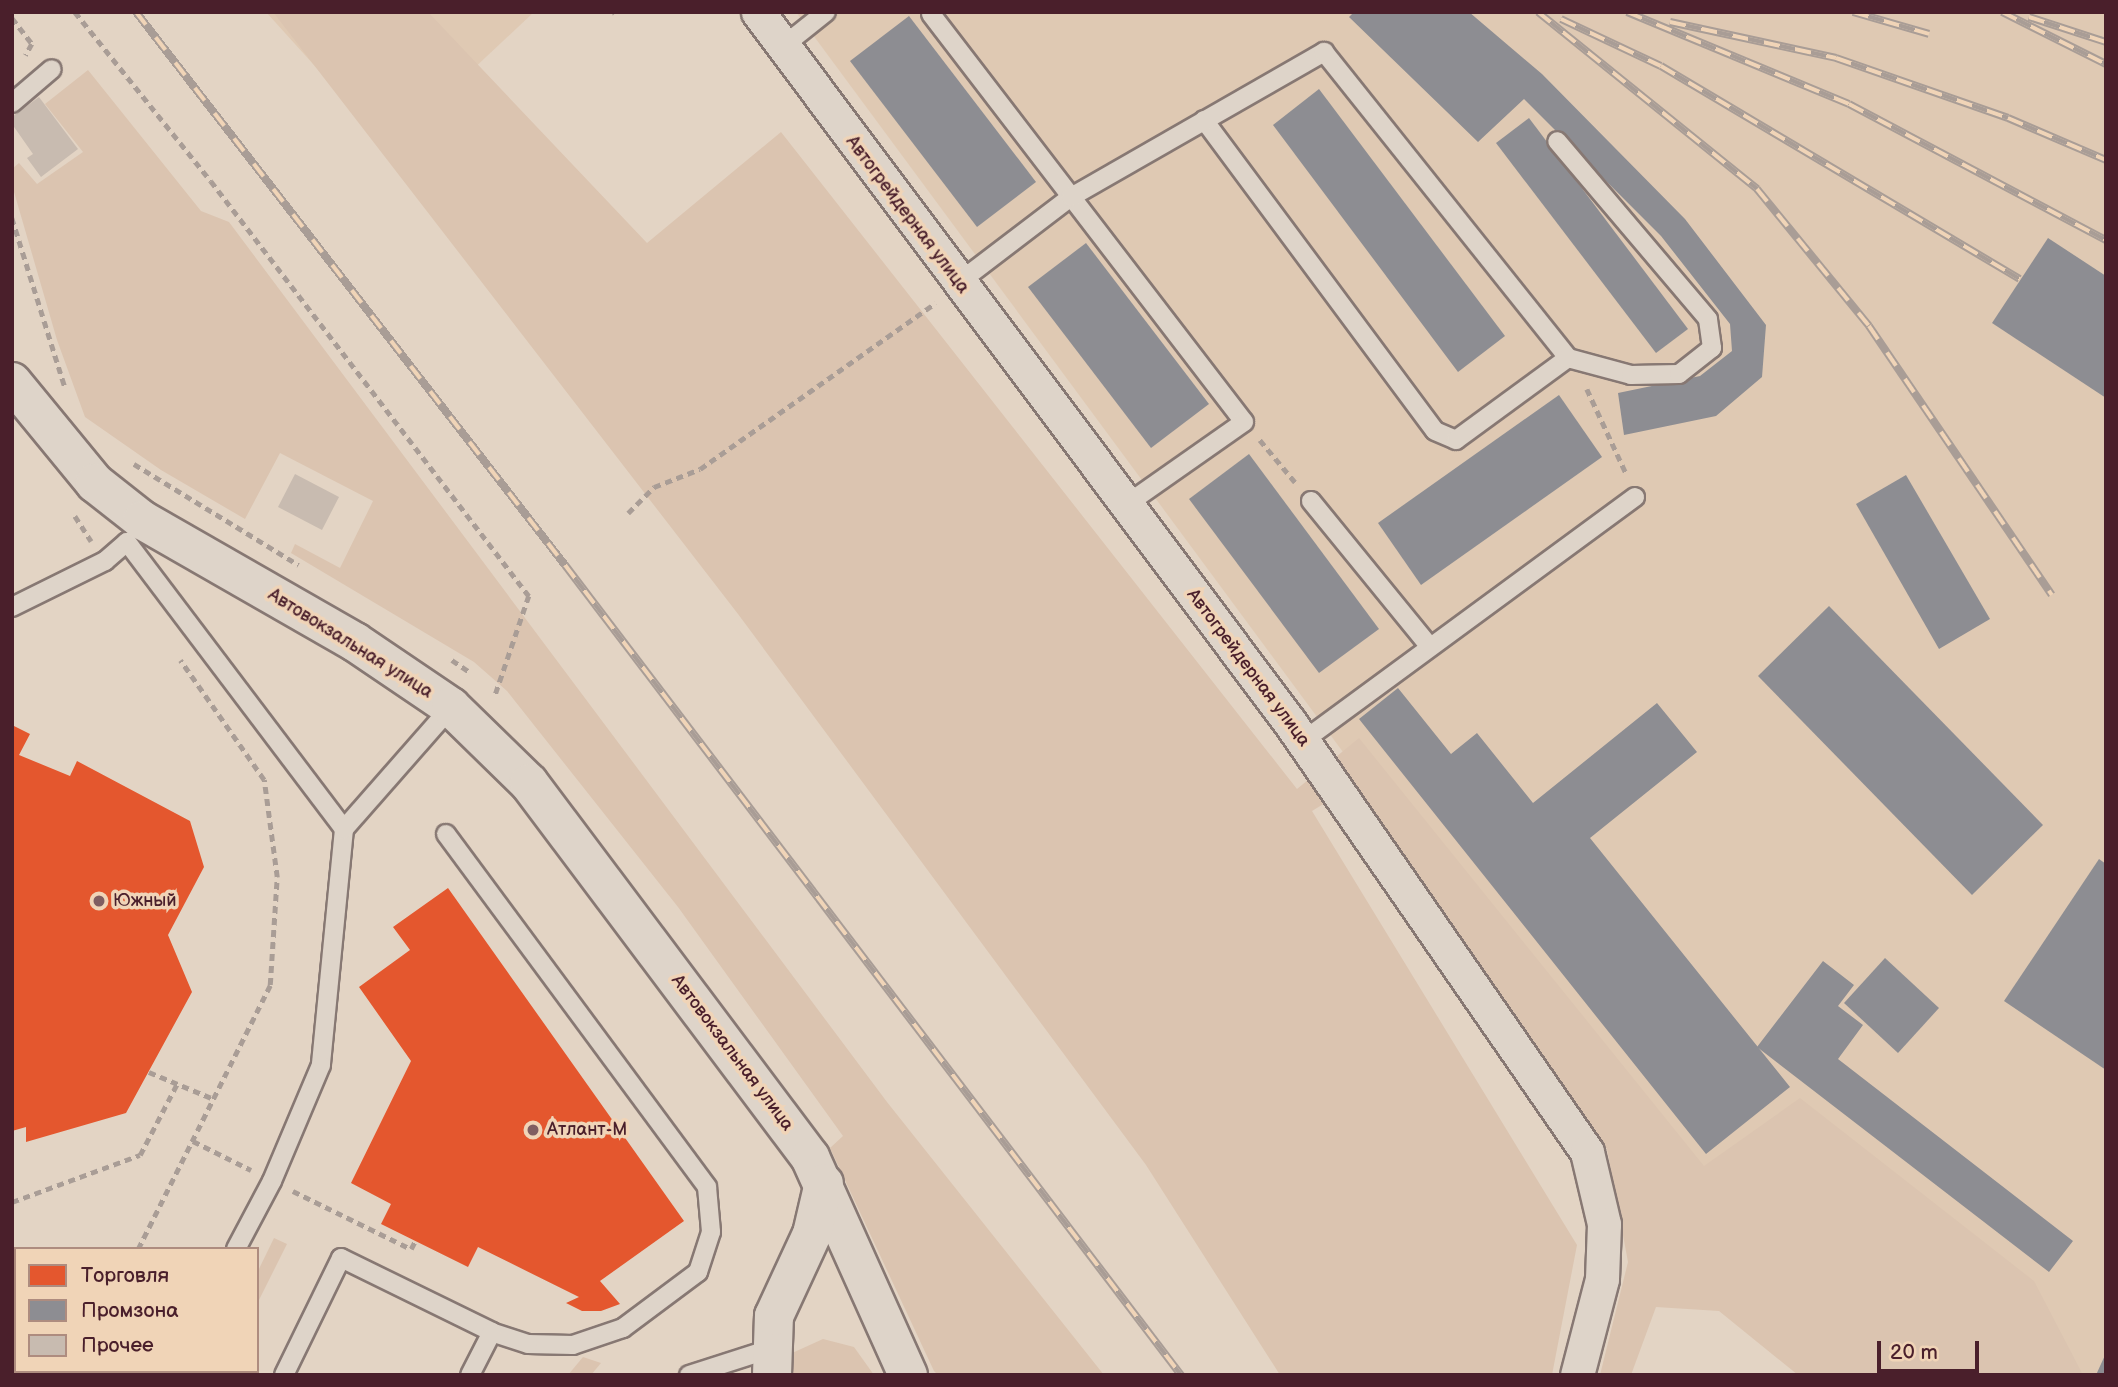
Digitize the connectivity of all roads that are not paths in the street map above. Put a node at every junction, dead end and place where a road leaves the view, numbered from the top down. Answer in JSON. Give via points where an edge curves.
{"nodes":[{"id":1,"x":758,"y":12,"type":"edge"},
{"id":2,"x":826,"y":12,"type":"edge"},
{"id":3,"x":931,"y":14,"type":"dead end"},
{"id":4,"x":782,"y":47,"type":"junction"},
{"id":5,"x":52,"y":69,"type":"dead end"},
{"id":6,"x":12,"y":103,"type":"edge"},
{"id":7,"x":1204,"y":120,"type":"junction"},
{"id":8,"x":1557,"y":141,"type":"dead end"},
{"id":9,"x":1071,"y":197,"type":"junction"},
{"id":10,"x":958,"y":283,"type":"junction"},
{"id":11,"x":1569,"y":358,"type":"junction"},
{"id":12,"x":12,"y":382,"type":"edge"},
{"id":13,"x":1635,"y":497,"type":"road end"},
{"id":14,"x":1311,"y":501,"type":"road end"},
{"id":15,"x":1126,"y":505,"type":"junction"},
{"id":16,"x":135,"y":531,"type":"junction"},
{"id":17,"x":12,"y":607,"type":"edge"},
{"id":18,"x":1430,"y":647,"type":"junction"},
{"id":19,"x":451,"y":707,"type":"junction"},
{"id":20,"x":1303,"y":741,"type":"junction"},
{"id":21,"x":344,"y":829,"type":"junction"},
{"id":22,"x":446,"y":834,"type":"dead end"},
{"id":23,"x":824,"y":1183,"type":"junction"},
{"id":24,"x":237,"y":1247,"type":"edge"},
{"id":25,"x":492,"y":1332,"type":"junction"},
{"id":26,"x":771,"y":1362,"type":"edge"},
{"id":27,"x":284,"y":1375,"type":"edge"},
{"id":28,"x":470,"y":1375,"type":"edge"},
{"id":29,"x":689,"y":1375,"type":"edge"},
{"id":30,"x":908,"y":1375,"type":"edge"},
{"id":31,"x":1577,"y":1375,"type":"edge"}],
"edges":[{"from":1,"to":4,"type":"street","name":"Автогрейдерная улица"},
{"from":2,"to":4,"type":"lane"},
{"from":3,"to":9,"type":"lane"},
{"from":4,"to":10,"type":"street","name":"Автогрейдерная улица"},
{"from":5,"to":6,"type":"lane"},
{"from":7,"to":9,"type":"lane"},
{"from":7,"to":11,"type":"lane","via":[[1324,52]]},
{"from":7,"to":11,"type":"lane","via":[[1435,431],[1456,440]]},
{"from":8,"to":11,"type":"lane","via":[[1707,318],[1712,348],[1679,374],[1631,375]]},
{"from":9,"to":10,"type":"lane"},
{"from":9,"to":15,"type":"lane","via":[[1244,422]]},
{"from":10,"to":15,"type":"street","name":"Автогрейдерная улица"},
{"from":12,"to":16,"type":"street","name":"Автовокзальная улица"},
{"from":13,"to":18,"type":"lane"},
{"from":14,"to":18,"type":"lane"},
{"from":15,"to":20,"type":"street","name":"Автогрейдерная улица"},
{"from":16,"to":17,"type":"lane","via":[[105,561]]},
{"from":16,"to":19,"type":"street","name":"Автовокзальная улица","via":[[355,642]]},
{"from":16,"to":21,"type":"lane"},
{"from":18,"to":20,"type":"lane"},
{"from":19,"to":21,"type":"lane"},
{"from":19,"to":23,"type":"street","name":"Автовокзальная улица","via":[[529,783],[810,1157]]},
{"from":20,"to":31,"type":"street","name":"Автогрейдерная улица","via":[[1587,1152],[1604,1224],[1602,1279]]},
{"from":21,"to":24,"type":"lane","via":[[321,1065],[272,1181]]},
{"from":22,"to":25,"type":"lane","via":[[707,1187],[711,1232],[698,1272],[623,1328],[573,1345],[528,1343]]},
{"from":23,"to":26,"type":"street","via":[[811,1234],[774,1317]]},
{"from":23,"to":30,"type":"street","name":"Автовокзальная улица"},
{"from":25,"to":27,"type":"lane","via":[[341,1258]]},
{"from":25,"to":28,"type":"lane"},
{"from":26,"to":29,"type":"lane"}]}
